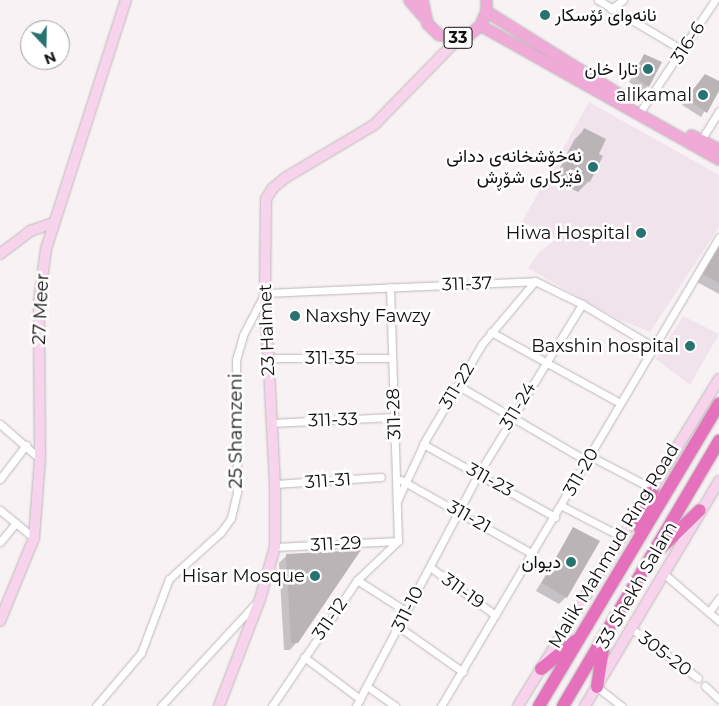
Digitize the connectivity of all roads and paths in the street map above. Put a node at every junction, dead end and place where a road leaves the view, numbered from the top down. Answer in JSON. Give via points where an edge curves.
{"nodes":[{"id":1,"x":409,"y":0,"type":"edge"},
{"id":2,"x":422,"y":0,"type":"edge"},
{"id":3,"x":598,"y":0,"type":"edge"},
{"id":4,"x":623,"y":0,"type":"edge"},
{"id":5,"x":715,"y":0,"type":"edge"},
{"id":6,"x":128,"y":1,"type":"edge"},
{"id":7,"x":487,"y":4,"type":"edge"},
{"id":8,"x":611,"y":9,"type":"junction"},
{"id":9,"x":423,"y":16,"type":"junction"},
{"id":10,"x":480,"y":25,"type":"junction"},
{"id":11,"x":460,"y":37,"type":"junction"},
{"id":12,"x":684,"y":50,"type":"junction"},
{"id":13,"x":642,"y":109,"type":"junction"},
{"id":14,"x":719,"y":111,"type":"edge"},
{"id":15,"x":701,"y":140,"type":"junction"},
{"id":16,"x":719,"y":149,"type":"edge"},
{"id":17,"x":719,"y":159,"type":"edge"},
{"id":18,"x":53,"y":223,"type":"junction"},
{"id":19,"x":719,"y":237,"type":"edge"},
{"id":20,"x":0,"y":254,"type":"edge"},
{"id":21,"x":535,"y":281,"type":"junction"},
{"id":22,"x":390,"y":287,"type":"junction"},
{"id":23,"x":265,"y":293,"type":"junction"},
{"id":24,"x":582,"y":304,"type":"junction"},
{"id":25,"x":491,"y":332,"type":"junction"},
{"id":26,"x":652,"y":346,"type":"junction"},
{"id":27,"x":268,"y":358,"type":"junction"},
{"id":28,"x":392,"y":358,"type":"junction"},
{"id":29,"x":545,"y":362,"type":"junction"},
{"id":30,"x":719,"y":379,"type":"edge"},
{"id":31,"x":457,"y":385,"type":"junction"},
{"id":32,"x":620,"y":403,"type":"junction"},
{"id":33,"x":719,"y":404,"type":"edge"},
{"id":34,"x":394,"y":417,"type":"junction"},
{"id":35,"x":512,"y":417,"type":"junction"},
{"id":36,"x":271,"y":422,"type":"junction"},
{"id":37,"x":0,"y":424,"type":"edge"},
{"id":38,"x":719,"y":441,"type":"edge"},
{"id":39,"x":424,"y":444,"type":"junction"},
{"id":40,"x":26,"y":445,"type":"junction"},
{"id":41,"x":589,"y":458,"type":"junction"},
{"id":42,"x":40,"y":459,"type":"junction"},
{"id":43,"x":479,"y":473,"type":"junction"},
{"id":44,"x":381,"y":477,"type":"dead end"},
{"id":45,"x":0,"y":479,"type":"edge"},
{"id":46,"x":396,"y":480,"type":"junction"},
{"id":47,"x":405,"y":480,"type":"junction"},
{"id":48,"x":719,"y":480,"type":"edge"},
{"id":49,"x":275,"y":484,"type":"junction"},
{"id":50,"x":652,"y":489,"type":"junction"},
{"id":51,"x":396,"y":501,"type":"junction"},
{"id":52,"x":562,"y":506,"type":"junction"},
{"id":53,"x":0,"y":510,"type":"edge"},
{"id":54,"x":700,"y":510,"type":"junction"},
{"id":55,"x":458,"y":511,"type":"junction"},
{"id":56,"x":555,"y":517,"type":"junction"},
{"id":57,"x":16,"y":523,"type":"junction"},
{"id":58,"x":622,"y":537,"type":"junction"},
{"id":59,"x":34,"y":538,"type":"junction"},
{"id":60,"x":398,"y":541,"type":"junction"},
{"id":61,"x":0,"y":542,"type":"edge"},
{"id":62,"x":275,"y":547,"type":"junction"},
{"id":63,"x":629,"y":553,"type":"junction"},
{"id":64,"x":533,"y":554,"type":"junction"},
{"id":65,"x":651,"y":558,"type":"junction"},
{"id":66,"x":430,"y":568,"type":"junction"},
{"id":67,"x":663,"y":573,"type":"junction"},
{"id":68,"x":357,"y":580,"type":"junction"},
{"id":69,"x":719,"y":598,"type":"edge"},
{"id":70,"x":260,"y":599,"type":"junction"},
{"id":71,"x":406,"y":612,"type":"junction"},
{"id":72,"x":709,"y":612,"type":"junction"},
{"id":73,"x":496,"y":616,"type":"junction"},
{"id":74,"x":0,"y":621,"type":"edge"},
{"id":75,"x":719,"y":621,"type":"edge"},
{"id":76,"x":399,"y":627,"type":"junction"},
{"id":77,"x":632,"y":629,"type":"junction"},
{"id":78,"x":582,"y":635,"type":"junction"},
{"id":79,"x":605,"y":636,"type":"junction"},
{"id":80,"x":304,"y":657,"type":"junction"},
{"id":81,"x":541,"y":669,"type":"junction"},
{"id":82,"x":463,"y":672,"type":"junction"},
{"id":83,"x":698,"y":678,"type":"dead end"},
{"id":84,"x":705,"y":686,"type":"dead end"},
{"id":85,"x":368,"y":687,"type":"junction"},
{"id":86,"x":597,"y":687,"type":"junction"},
{"id":87,"x":719,"y":699,"type":"edge"},
{"id":88,"x":358,"y":703,"type":"edge"},
{"id":89,"x":96,"y":706,"type":"edge"},
{"id":90,"x":161,"y":706,"type":"edge"},
{"id":91,"x":219,"y":706,"type":"edge"},
{"id":92,"x":272,"y":706,"type":"edge"},
{"id":93,"x":395,"y":706,"type":"edge"},
{"id":94,"x":440,"y":706,"type":"edge"},
{"id":95,"x":518,"y":706,"type":"edge"},
{"id":96,"x":539,"y":706,"type":"edge"},
{"id":97,"x":564,"y":706,"type":"edge"},
{"id":98,"x":584,"y":706,"type":"edge"},
{"id":99,"x":621,"y":706,"type":"edge"}],
"edges":[{"from":1,"to":9,"type":"main road","number":"33"},
{"from":2,"to":9,"type":"main road","number":"33"},
{"from":3,"to":8,"type":"street"},
{"from":4,"to":8,"type":"street"},
{"from":5,"to":12,"type":"street","name":"316-6"},
{"from":6,"to":18,"type":"street","name":"27 Meer"},
{"from":7,"to":10,"type":"main road","number":"33"},
{"from":7,"to":13,"type":"main road","number":"33"},
{"from":8,"to":12,"type":"street"},
{"from":9,"to":11,"type":"main road","number":"33","via":[[438,34]]},
{"from":10,"to":11,"type":"main road","number":"33"},
{"from":10,"to":17,"type":"main road","number":"33"},
{"from":11,"to":23,"type":"street","name":"23 Halmet","via":[[374,125],[272,188],[265,204]]},
{"from":12,"to":13,"type":"street","name":"316-6"},
{"from":13,"to":15,"type":"main road","number":"33"},
{"from":14,"to":15,"type":"street"},
{"from":15,"to":16,"type":"main road","number":"33"},
{"from":18,"to":20,"type":"street","via":[[30,231]]},
{"from":18,"to":42,"type":"street","name":"27 Meer","via":[[39,302]]},
{"from":19,"to":26,"type":"street","name":"311-20"},
{"from":21,"to":22,"type":"street","name":"311-37"},
{"from":21,"to":24,"type":"street","name":"311-37"},
{"from":21,"to":25,"type":"street","name":"311-22"},
{"from":22,"to":23,"type":"street","name":"311-37"},
{"from":22,"to":28,"type":"street","name":"311-28"},
{"from":23,"to":27,"type":"street","name":"23 Halmet"},
{"from":23,"to":89,"type":"street","name":"25 Shamzeni","via":[[242,335],[236,360],[237,491],[231,518],[216,537],[169,579],[141,653]]},
{"from":24,"to":26,"type":"street","name":"311-37"},
{"from":24,"to":29,"type":"street","name":"311-24"},
{"from":25,"to":29,"type":"street"},
{"from":25,"to":31,"type":"street","name":"311-22"},
{"from":26,"to":32,"type":"street","name":"311-20"},
{"from":27,"to":28,"type":"street","name":"311-35"},
{"from":27,"to":36,"type":"street","name":"23 Halmet"},
{"from":28,"to":34,"type":"street","name":"311-28"},
{"from":29,"to":32,"type":"street"},
{"from":29,"to":35,"type":"street","name":"311-24"},
{"from":30,"to":50,"type":"street"},
{"from":31,"to":35,"type":"street"},
{"from":31,"to":39,"type":"street","name":"311-22"},
{"from":32,"to":41,"type":"street","name":"311-20"},
{"from":33,"to":63,"type":"highway","name":"Malik Mahmud Ring Road"},
{"from":34,"to":36,"type":"street","name":"311-33"},
{"from":34,"to":46,"type":"street","name":"311-28"},
{"from":35,"to":41,"type":"street"},
{"from":35,"to":43,"type":"street","name":"311-24"},
{"from":36,"to":49,"type":"street","name":"23 Halmet"},
{"from":37,"to":40,"type":"street"},
{"from":38,"to":65,"type":"highway","name":"Malik Mahmud Ring Road"},
{"from":39,"to":43,"type":"street","name":"311-23"},
{"from":39,"to":47,"type":"street","name":"311-22"},
{"from":40,"to":42,"type":"street"},
{"from":40,"to":45,"type":"street"},
{"from":41,"to":50,"type":"street"},
{"from":41,"to":52,"type":"street","name":"311-20"},
{"from":42,"to":59,"type":"street","name":"27 Meer"},
{"from":43,"to":55,"type":"street","name":"311-24"},
{"from":43,"to":56,"type":"street","name":"311-23"},
{"from":44,"to":49,"type":"street","name":"311-31"},
{"from":46,"to":47,"type":"street"},
{"from":46,"to":51,"type":"street","name":"311-28"},
{"from":47,"to":51,"type":"street","name":"311-22"},
{"from":47,"to":55,"type":"street","name":"311-21"},
{"from":48,"to":54,"type":"street","name":"33 Shekh Salam"},
{"from":49,"to":62,"type":"street","name":"23 Halmet"},
{"from":50,"to":58,"type":"street"},
{"from":50,"to":63,"type":"highway"},
{"from":51,"to":60,"type":"street","name":"311-28"},
{"from":52,"to":56,"type":"street","name":"311-20"},
{"from":52,"to":58,"type":"street"},
{"from":53,"to":57,"type":"street"},
{"from":54,"to":65,"type":"highway"},
{"from":54,"to":67,"type":"street","name":"33 Shekh Salam"},
{"from":55,"to":64,"type":"street","name":"311-21"},
{"from":55,"to":66,"type":"street","name":"311-10"},
{"from":56,"to":64,"type":"street","name":"311-20"},
{"from":57,"to":59,"type":"street"},
{"from":57,"to":61,"type":"street"},
{"from":58,"to":81,"type":"street"},
{"from":59,"to":74,"type":"street","name":"27 Meer"},
{"from":60,"to":62,"type":"street","name":"311-29"},
{"from":60,"to":68,"type":"street","name":"311-12"},
{"from":62,"to":70,"type":"street","name":"23 Halmet"},
{"from":63,"to":78,"type":"highway","name":"Malik Mahmud Ring Road"},
{"from":64,"to":73,"type":"street","name":"311-20"},
{"from":65,"to":79,"type":"highway","name":"Malik Mahmud Ring Road"},
{"from":66,"to":71,"type":"street","name":"311-10"},
{"from":66,"to":73,"type":"street","name":"311-19"},
{"from":67,"to":72,"type":"street"},
{"from":67,"to":77,"type":"street","name":"33 Shekh Salam"},
{"from":68,"to":71,"type":"street"},
{"from":68,"to":80,"type":"street","name":"311-12"},
{"from":69,"to":72,"type":"street"},
{"from":70,"to":90,"type":"street"},
{"from":70,"to":91,"type":"street","name":"23 Halmet"},
{"from":71,"to":76,"type":"street","name":"311-10"},
{"from":72,"to":75,"type":"street"},
{"from":73,"to":82,"type":"street","name":"311-20"},
{"from":76,"to":82,"type":"street"},
{"from":76,"to":85,"type":"street","name":"311-10"},
{"from":77,"to":83,"type":"street","name":"305-20"},
{"from":77,"to":86,"type":"street","name":"33 Shekh Salam"},
{"from":78,"to":81,"type":"highway"},
{"from":78,"to":96,"type":"highway","name":"Malik Mahmud Ring Road"},
{"from":79,"to":86,"type":"highway"},
{"from":79,"to":97,"type":"highway","name":"Malik Mahmud Ring Road"},
{"from":80,"to":88,"type":"street"},
{"from":80,"to":92,"type":"street","name":"311-12"},
{"from":81,"to":95,"type":"street"},
{"from":82,"to":94,"type":"street","name":"311-20"},
{"from":84,"to":87,"type":"street","name":"305-20"},
{"from":85,"to":88,"type":"street","name":"311-10"},
{"from":85,"to":93,"type":"street"},
{"from":86,"to":98,"type":"street","name":"33 Shekh Salam"},
{"from":86,"to":99,"type":"street"}]}
